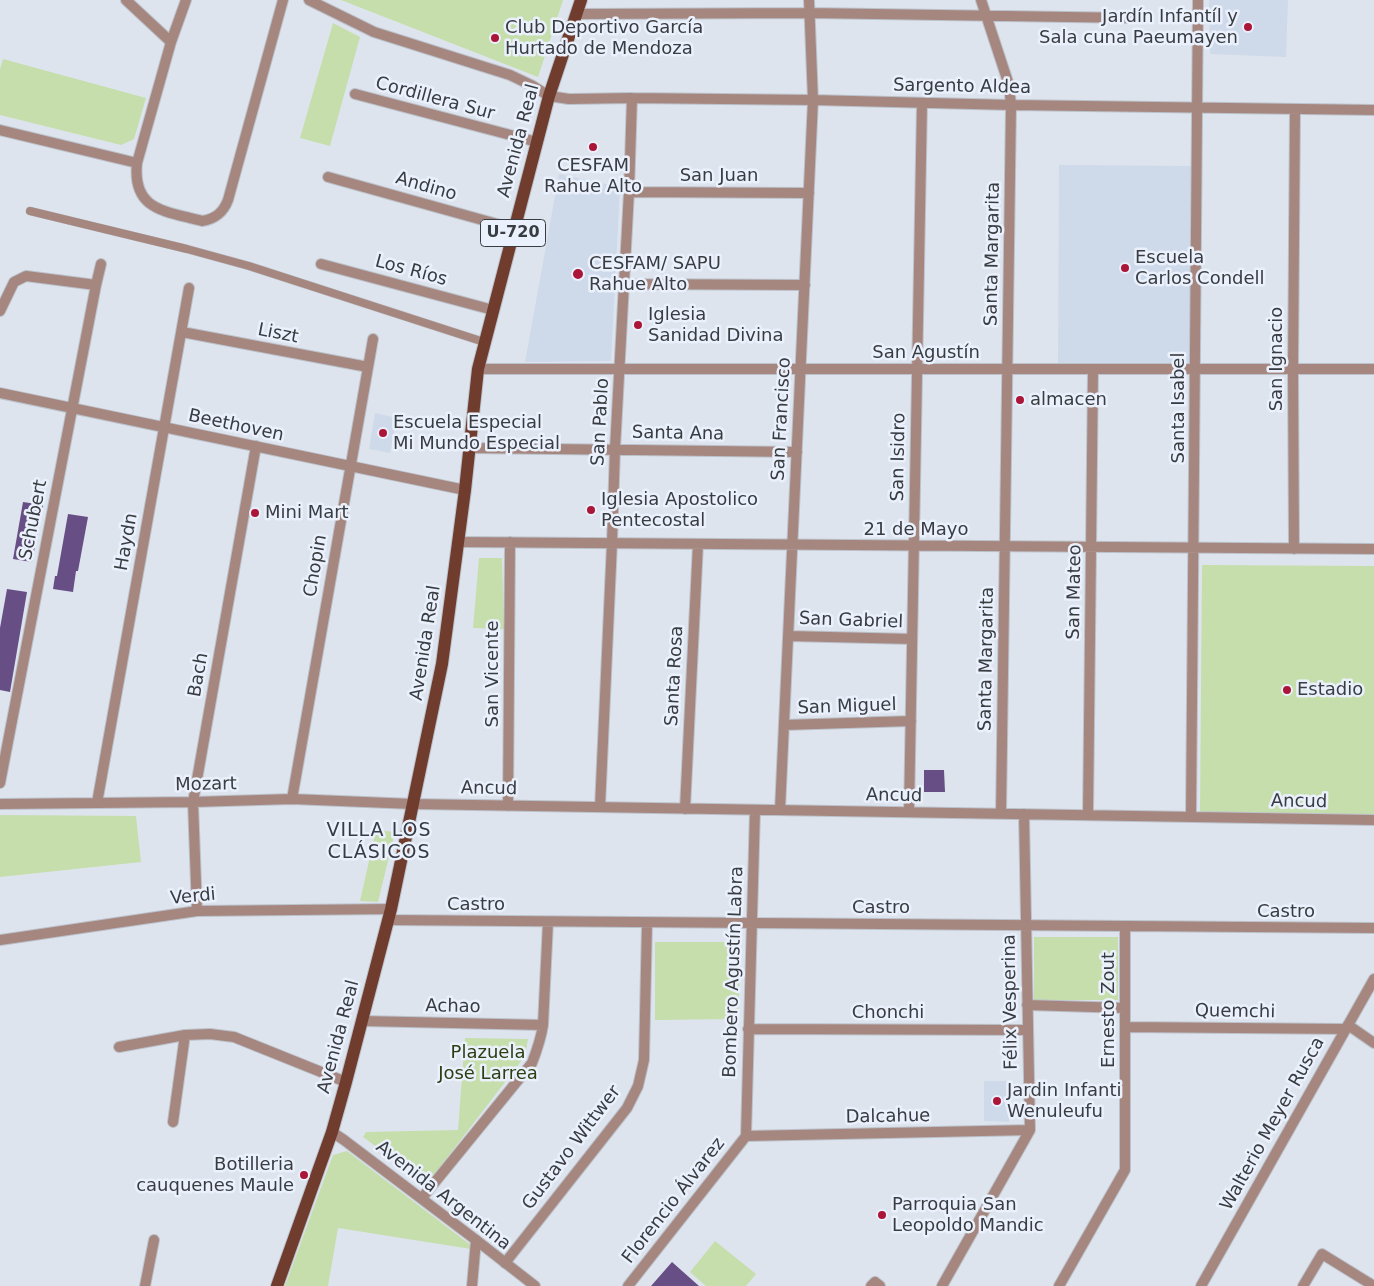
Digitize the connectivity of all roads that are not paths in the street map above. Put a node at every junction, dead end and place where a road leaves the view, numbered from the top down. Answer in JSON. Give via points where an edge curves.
{"nodes":[{"id":1,"x":126,"y":0,"type":"edge"},
{"id":2,"x":186,"y":0,"type":"edge"},
{"id":3,"x":283,"y":0,"type":"edge"},
{"id":4,"x":309,"y":0,"type":"edge"},
{"id":5,"x":581,"y":0,"type":"edge"},
{"id":6,"x":809,"y":0,"type":"edge"},
{"id":7,"x":982,"y":0,"type":"edge"},
{"id":8,"x":1198,"y":0,"type":"edge"},
{"id":9,"x":810,"y":13,"type":"junction"},
{"id":10,"x":576,"y":14,"type":"junction"},
{"id":11,"x":987,"y":16,"type":"junction"},
{"id":12,"x":1134,"y":18,"type":"dead end"},
{"id":13,"x":171,"y":42,"type":"junction"},
{"id":14,"x":355,"y":94,"type":"dead end"},
{"id":15,"x":548,"y":96,"type":"junction"},
{"id":16,"x":632,"y":98,"type":"junction"},
{"id":17,"x":813,"y":100,"type":"junction"},
{"id":18,"x":922,"y":103,"type":"junction"},
{"id":19,"x":1011,"y":104,"type":"junction"},
{"id":20,"x":1198,"y":108,"type":"junction"},
{"id":21,"x":1296,"y":109,"type":"junction"},
{"id":22,"x":1374,"y":110,"type":"edge"},
{"id":23,"x":0,"y":130,"type":"edge"},
{"id":24,"x":537,"y":142,"type":"junction"},
{"id":25,"x":137,"y":163,"type":"junction"},
{"id":26,"x":328,"y":176,"type":"dead end"},
{"id":27,"x":629,"y":192,"type":"junction"},
{"id":28,"x":809,"y":193,"type":"junction"},
{"id":29,"x":30,"y":211,"type":"dead end"},
{"id":30,"x":514,"y":228,"type":"junction"},
{"id":31,"x":101,"y":264,"type":"dead end"},
{"id":32,"x":321,"y":264,"type":"dead end"},
{"id":33,"x":624,"y":284,"type":"junction"},
{"id":34,"x":96,"y":285,"type":"junction"},
{"id":35,"x":804,"y":285,"type":"junction"},
{"id":36,"x":189,"y":288,"type":"dead end"},
{"id":37,"x":494,"y":310,"type":"junction"},
{"id":38,"x":0,"y":311,"type":"edge"},
{"id":39,"x":182,"y":332,"type":"junction"},
{"id":40,"x":373,"y":339,"type":"dead end"},
{"id":41,"x":484,"y":342,"type":"junction"},
{"id":42,"x":368,"y":368,"type":"junction"},
{"id":43,"x":478,"y":369,"type":"junction"},
{"id":44,"x":620,"y":369,"type":"junction"},
{"id":45,"x":800,"y":369,"type":"junction"},
{"id":46,"x":917,"y":369,"type":"junction"},
{"id":47,"x":1007,"y":369,"type":"junction"},
{"id":48,"x":1093,"y":369,"type":"junction"},
{"id":49,"x":1195,"y":369,"type":"junction"},
{"id":50,"x":1293,"y":370,"type":"junction"},
{"id":51,"x":1374,"y":370,"type":"edge"},
{"id":52,"x":0,"y":393,"type":"edge"},
{"id":53,"x":72,"y":408,"type":"junction"},
{"id":54,"x":165,"y":427,"type":"junction"},
{"id":55,"x":256,"y":446,"type":"junction"},
{"id":56,"x":469,"y":448,"type":"junction"},
{"id":57,"x":615,"y":449,"type":"junction"},
{"id":58,"x":797,"y":452,"type":"junction"},
{"id":59,"x":350,"y":466,"type":"junction"},
{"id":60,"x":465,"y":490,"type":"junction"},
{"id":61,"x":459,"y":542,"type":"junction"},
{"id":62,"x":510,"y":542,"type":"junction"},
{"id":63,"x":612,"y":543,"type":"junction"},
{"id":64,"x":698,"y":544,"type":"junction"},
{"id":65,"x":792,"y":545,"type":"junction"},
{"id":66,"x":914,"y":546,"type":"junction"},
{"id":67,"x":1005,"y":546,"type":"junction"},
{"id":68,"x":1092,"y":548,"type":"junction"},
{"id":69,"x":1194,"y":548,"type":"junction"},
{"id":70,"x":1294,"y":549,"type":"junction"},
{"id":71,"x":1374,"y":549,"type":"edge"},
{"id":72,"x":788,"y":636,"type":"junction"},
{"id":73,"x":912,"y":639,"type":"junction"},
{"id":74,"x":911,"y":720,"type":"junction"},
{"id":75,"x":784,"y":725,"type":"junction"},
{"id":76,"x":0,"y":783,"type":"edge"},
{"id":77,"x":292,"y":799,"type":"junction"},
{"id":78,"x":193,"y":802,"type":"junction"},
{"id":79,"x":96,"y":803,"type":"junction"},
{"id":80,"x":0,"y":804,"type":"edge"},
{"id":81,"x":413,"y":804,"type":"junction"},
{"id":82,"x":508,"y":806,"type":"junction"},
{"id":83,"x":600,"y":807,"type":"junction"},
{"id":84,"x":685,"y":809,"type":"junction"},
{"id":85,"x":755,"y":810,"type":"junction"},
{"id":86,"x":780,"y":810,"type":"junction"},
{"id":87,"x":909,"y":812,"type":"junction"},
{"id":88,"x":1001,"y":814,"type":"junction"},
{"id":89,"x":1024,"y":814,"type":"junction"},
{"id":90,"x":1088,"y":815,"type":"junction"},
{"id":91,"x":1192,"y":817,"type":"junction"},
{"id":92,"x":1374,"y":820,"type":"edge"},
{"id":93,"x":197,"y":911,"type":"junction"},
{"id":94,"x":390,"y":915,"type":"junction"},
{"id":95,"x":548,"y":922,"type":"junction"},
{"id":96,"x":647,"y":923,"type":"junction"},
{"id":97,"x":752,"y":923,"type":"junction"},
{"id":98,"x":1026,"y":926,"type":"junction"},
{"id":99,"x":1125,"y":927,"type":"junction"},
{"id":100,"x":1374,"y":928,"type":"edge"},
{"id":101,"x":0,"y":940,"type":"edge"},
{"id":102,"x":1374,"y":979,"type":"edge"},
{"id":103,"x":1027,"y":1005,"type":"junction"},
{"id":104,"x":1125,"y":1008,"type":"junction"},
{"id":105,"x":362,"y":1021,"type":"junction"},
{"id":106,"x":543,"y":1025,"type":"junction"},
{"id":107,"x":1125,"y":1027,"type":"junction"},
{"id":108,"x":1347,"y":1027,"type":"junction"},
{"id":109,"x":748,"y":1029,"type":"junction"},
{"id":110,"x":1028,"y":1030,"type":"junction"},
{"id":111,"x":185,"y":1035,"type":"junction"},
{"id":112,"x":1374,"y":1043,"type":"edge"},
{"id":113,"x":119,"y":1047,"type":"dead end"},
{"id":114,"x":346,"y":1082,"type":"junction"},
{"id":115,"x":173,"y":1122,"type":"dead end"},
{"id":116,"x":1030,"y":1130,"type":"junction"},
{"id":117,"x":332,"y":1132,"type":"junction"},
{"id":118,"x":746,"y":1136,"type":"junction"},
{"id":119,"x":422,"y":1198,"type":"junction"},
{"id":120,"x":154,"y":1240,"type":"dead end"},
{"id":121,"x":476,"y":1240,"type":"junction"},
{"id":122,"x":505,"y":1263,"type":"junction"},
{"id":123,"x":145,"y":1286,"type":"edge"},
{"id":124,"x":277,"y":1286,"type":"edge"},
{"id":125,"x":472,"y":1286,"type":"edge"},
{"id":126,"x":535,"y":1286,"type":"edge"},
{"id":127,"x":628,"y":1286,"type":"edge"},
{"id":128,"x":942,"y":1286,"type":"edge"},
{"id":129,"x":1059,"y":1286,"type":"edge"},
{"id":130,"x":1200,"y":1286,"type":"edge"},
{"id":131,"x":1303,"y":1286,"type":"edge"},
{"id":132,"x":1374,"y":1286,"type":"edge"}],
"edges":[{"from":1,"to":13,"type":"street"},
{"from":2,"to":13,"type":"street"},
{"from":3,"to":25,"type":"street","via":[[228,200],[222,211],[213,219],[202,221],[149,204],[142,197],[137,182]]},
{"from":4,"to":15,"type":"street","via":[[374,32],[510,74]]},
{"from":5,"to":10,"type":"main road","name":"Avenida Real","number":"U-720"},
{"from":6,"to":9,"type":"street","name":"San Francisco"},
{"from":7,"to":11,"type":"street","name":"Santa Margarita"},
{"from":8,"to":20,"type":"street","name":"Santa Isabel"},
{"from":9,"to":10,"type":"street"},
{"from":9,"to":11,"type":"street"},
{"from":9,"to":17,"type":"street","name":"San Francisco"},
{"from":10,"to":15,"type":"main road","name":"Avenida Real","number":"U-720"},
{"from":11,"to":12,"type":"street"},
{"from":11,"to":19,"type":"street","name":"Santa Margarita","via":[[1010,85]]},
{"from":13,"to":25,"type":"street"},
{"from":14,"to":24,"type":"street","name":"Cordillera Sur"},
{"from":15,"to":16,"type":"street","name":"Sargento Aldea"},
{"from":15,"to":24,"type":"main road","name":"Avenida Real","number":"U-720"},
{"from":16,"to":17,"type":"street","name":"Sargento Aldea"},
{"from":16,"to":27,"type":"street","name":"San Pablo"},
{"from":17,"to":18,"type":"street","name":"Sargento Aldea"},
{"from":17,"to":28,"type":"street","name":"San Francisco"},
{"from":18,"to":19,"type":"street","name":"Sargento Aldea"},
{"from":18,"to":46,"type":"street","name":"San Isidro"},
{"from":19,"to":20,"type":"street","name":"Sargento Aldea"},
{"from":19,"to":47,"type":"street","name":"Santa Margarita"},
{"from":20,"to":21,"type":"street","name":"Sargento Aldea"},
{"from":20,"to":49,"type":"street","name":"Santa Isabel"},
{"from":21,"to":22,"type":"street","name":"Sargento Aldea"},
{"from":21,"to":50,"type":"street","name":"San Ignacio"},
{"from":23,"to":25,"type":"street"},
{"from":24,"to":30,"type":"main road","name":"Avenida Real","number":"U-720"},
{"from":26,"to":30,"type":"street","name":"Andino"},
{"from":27,"to":28,"type":"street","name":"San Juan"},
{"from":27,"to":33,"type":"street","name":"San Pablo"},
{"from":28,"to":35,"type":"street","name":"San Francisco"},
{"from":29,"to":41,"type":"lane","via":[[249,266]]},
{"from":30,"to":37,"type":"main road","name":"Avenida Real","number":"U-720"},
{"from":31,"to":34,"type":"street","name":"Schubert"},
{"from":32,"to":37,"type":"street","name":"Los Ríos"},
{"from":33,"to":35,"type":"street"},
{"from":33,"to":44,"type":"street","name":"San Pablo"},
{"from":34,"to":38,"type":"street","via":[[26,276],[14,282]]},
{"from":34,"to":53,"type":"street","name":"Schubert"},
{"from":35,"to":45,"type":"street","name":"San Francisco"},
{"from":36,"to":39,"type":"street","name":"Haydn"},
{"from":37,"to":41,"type":"main road","name":"Avenida Real","number":"U-720"},
{"from":39,"to":42,"type":"street","name":"Liszt"},
{"from":39,"to":54,"type":"street","name":"Haydn"},
{"from":40,"to":42,"type":"street","name":"Chopin"},
{"from":41,"to":43,"type":"main road","name":"Avenida Real","number":"U-720"},
{"from":42,"to":59,"type":"street","name":"Chopin"},
{"from":43,"to":44,"type":"street","name":"San Agustín"},
{"from":43,"to":56,"type":"main road","name":"Avenida Real","number":"U-720"},
{"from":44,"to":45,"type":"street","name":"San Agustín"},
{"from":44,"to":57,"type":"street","name":"San Pablo"},
{"from":45,"to":46,"type":"street","name":"San Agustín"},
{"from":45,"to":58,"type":"street","name":"San Francisco"},
{"from":46,"to":47,"type":"street","name":"San Agustín"},
{"from":46,"to":66,"type":"street","name":"San Isidro"},
{"from":47,"to":48,"type":"street","name":"San Agustín"},
{"from":47,"to":67,"type":"street","name":"Santa Margarita"},
{"from":48,"to":49,"type":"street","name":"San Agustín"},
{"from":48,"to":68,"type":"street","name":"San Mateo"},
{"from":49,"to":50,"type":"street","name":"San Agustín"},
{"from":49,"to":69,"type":"street","name":"Santa Isabel"},
{"from":50,"to":51,"type":"street","name":"San Agustín"},
{"from":50,"to":70,"type":"street","name":"San Ignacio"},
{"from":52,"to":53,"type":"street","name":"Beethoven"},
{"from":53,"to":54,"type":"street","name":"Beethoven"},
{"from":53,"to":76,"type":"street","name":"Schubert"},
{"from":54,"to":55,"type":"street","name":"Beethoven"},
{"from":54,"to":79,"type":"street","name":"Haydn"},
{"from":55,"to":59,"type":"street","name":"Beethoven"},
{"from":55,"to":78,"type":"street","name":"Bach"},
{"from":56,"to":57,"type":"street","name":"Santa Ana"},
{"from":56,"to":60,"type":"main road","name":"Avenida Real","number":"U-720"},
{"from":57,"to":58,"type":"street","name":"Santa Ana"},
{"from":57,"to":63,"type":"street","name":"San Pablo"},
{"from":58,"to":65,"type":"street","name":"San Francisco"},
{"from":59,"to":60,"type":"street","name":"Beethoven"},
{"from":59,"to":77,"type":"street","name":"Chopin"},
{"from":60,"to":61,"type":"main road","name":"Avenida Real","number":"U-720"},
{"from":61,"to":62,"type":"street","name":"21 de Mayo"},
{"from":61,"to":81,"type":"main road","name":"Avenida Real","number":"U-720","via":[[442,664]]},
{"from":62,"to":63,"type":"street","name":"21 de Mayo"},
{"from":62,"to":82,"type":"street","name":"San Vicente"},
{"from":63,"to":64,"type":"street","name":"21 de Mayo"},
{"from":63,"to":83,"type":"street","name":"San Pablo"},
{"from":64,"to":65,"type":"street","name":"21 de Mayo"},
{"from":64,"to":84,"type":"street","name":"Santa Rosa"},
{"from":65,"to":66,"type":"street","name":"21 de Mayo"},
{"from":65,"to":72,"type":"street","name":"San Francisco"},
{"from":66,"to":67,"type":"street","name":"21 de Mayo"},
{"from":66,"to":73,"type":"street","name":"San Isidro"},
{"from":67,"to":68,"type":"street","name":"21 de Mayo"},
{"from":67,"to":88,"type":"street","name":"Santa Margarita"},
{"from":68,"to":69,"type":"street","name":"21 de Mayo"},
{"from":68,"to":90,"type":"street","name":"San Mateo"},
{"from":69,"to":70,"type":"street","name":"21 de Mayo"},
{"from":69,"to":91,"type":"street","name":"Santa Isabel"},
{"from":70,"to":71,"type":"street","name":"21 de Mayo"},
{"from":72,"to":73,"type":"street","name":"San Gabriel"},
{"from":72,"to":75,"type":"street","name":"San Francisco"},
{"from":73,"to":74,"type":"street","name":"San Isidro"},
{"from":74,"to":75,"type":"street","name":"San Miguel"},
{"from":74,"to":87,"type":"street","name":"San Isidro"},
{"from":75,"to":86,"type":"street","name":"San Francisco"},
{"from":77,"to":78,"type":"street","name":"Mozart"},
{"from":77,"to":81,"type":"street","name":"Mozart"},
{"from":78,"to":79,"type":"street","name":"Mozart"},
{"from":78,"to":93,"type":"street","name":"Bach"},
{"from":79,"to":80,"type":"street","name":"Mozart"},
{"from":81,"to":82,"type":"street","name":"Ancud"},
{"from":81,"to":94,"type":"main road","name":"Avenida Real","number":"U-720"},
{"from":82,"to":83,"type":"street","name":"Ancud"},
{"from":83,"to":84,"type":"street","name":"Ancud"},
{"from":84,"to":85,"type":"street","name":"Ancud"},
{"from":85,"to":86,"type":"street","name":"Ancud"},
{"from":85,"to":97,"type":"street","name":"Bombero Agustín Labra"},
{"from":86,"to":87,"type":"street","name":"Ancud"},
{"from":87,"to":88,"type":"street","name":"Ancud"},
{"from":88,"to":89,"type":"street","name":"Ancud"},
{"from":89,"to":90,"type":"street","name":"Ancud"},
{"from":89,"to":98,"type":"street","name":"Félix Vesperina"},
{"from":90,"to":91,"type":"street","name":"Ancud"},
{"from":91,"to":92,"type":"street","name":"Ancud"},
{"from":93,"to":94,"type":"street","name":"Verdi"},
{"from":93,"to":101,"type":"street","name":"Verdi"},
{"from":94,"to":95,"type":"street","name":"Castro"},
{"from":94,"to":105,"type":"main road","name":"Avenida Real","number":"U-720"},
{"from":95,"to":96,"type":"street","name":"Castro"},
{"from":95,"to":106,"type":"street"},
{"from":96,"to":97,"type":"street","name":"Castro"},
{"from":96,"to":122,"type":"street","name":"Gustavo Wittwer","via":[[644,1060],[638,1086],[627,1108]]},
{"from":97,"to":98,"type":"street","name":"Castro"},
{"from":97,"to":109,"type":"street","name":"Bombero Agustín Labra"},
{"from":98,"to":99,"type":"street","name":"Castro"},
{"from":98,"to":103,"type":"street","name":"Félix Vesperina"},
{"from":99,"to":100,"type":"street","name":"Castro"},
{"from":99,"to":104,"type":"street","name":"Ernesto Zout"},
{"from":102,"to":108,"type":"street","name":"Walterio Meyer Rusca"},
{"from":103,"to":104,"type":"street"},
{"from":103,"to":110,"type":"street","name":"Félix Vesperina"},
{"from":104,"to":107,"type":"street","name":"Ernesto Zout"},
{"from":105,"to":106,"type":"street","name":"Achao"},
{"from":105,"to":114,"type":"main road","name":"Avenida Real","number":"U-720"},
{"from":106,"to":119,"type":"street","via":[[532,1063]]},
{"from":107,"to":108,"type":"street","name":"Quemchi"},
{"from":107,"to":129,"type":"street","name":"Ernesto Zout","via":[[1125,1170]]},
{"from":108,"to":112,"type":"street"},
{"from":108,"to":130,"type":"street","name":"Walterio Meyer Rusca"},
{"from":109,"to":110,"type":"street","name":"Chonchi"},
{"from":109,"to":118,"type":"street","name":"Bombero Agustín Labra"},
{"from":110,"to":116,"type":"street","name":"Félix Vesperina"},
{"from":111,"to":113,"type":"street"},
{"from":111,"to":114,"type":"street","via":[[210,1034],[234,1038]]},
{"from":111,"to":115,"type":"street"},
{"from":114,"to":117,"type":"main road","name":"Avenida Real","number":"U-720"},
{"from":116,"to":118,"type":"street","name":"Dalcahue"},
{"from":116,"to":128,"type":"street"},
{"from":117,"to":119,"type":"street","name":"Avenida Argentina"},
{"from":117,"to":124,"type":"main road","name":"Avenida Real","number":"U-720"},
{"from":118,"to":127,"type":"street","name":"Florencio Álvarez"},
{"from":119,"to":121,"type":"street","name":"Avenida Argentina"},
{"from":120,"to":123,"type":"street"},
{"from":121,"to":122,"type":"street","name":"Avenida Argentina"},
{"from":121,"to":125,"type":"street"},
{"from":122,"to":126,"type":"street","name":"Avenida Argentina"},
{"from":131,"to":132,"type":"street","via":[[1322,1254]]}]}
